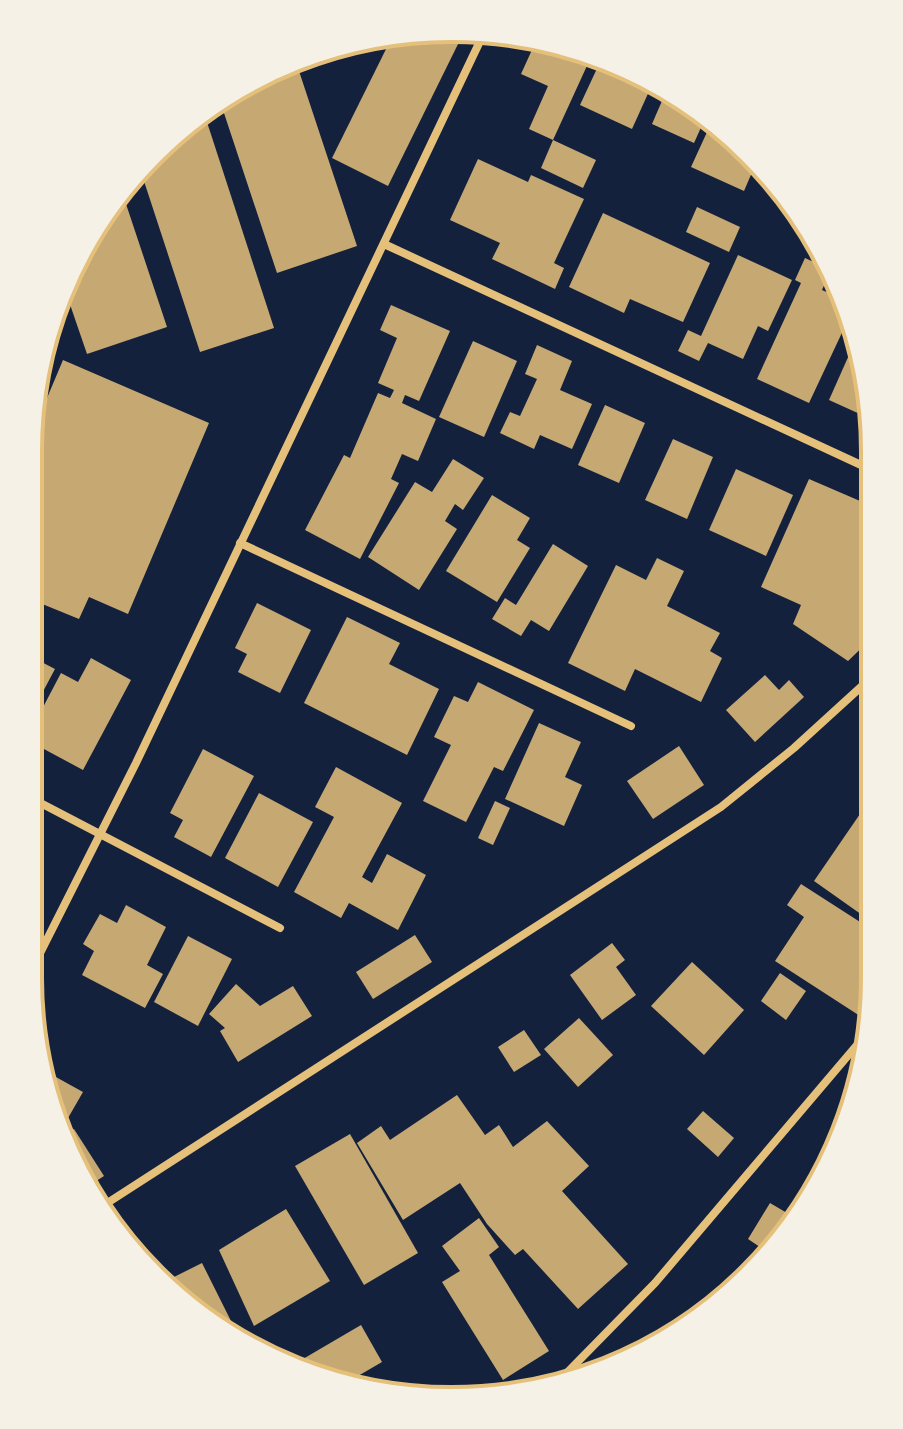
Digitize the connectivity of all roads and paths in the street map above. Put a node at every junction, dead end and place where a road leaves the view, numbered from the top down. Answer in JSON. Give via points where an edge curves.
{"nodes":[{"id":1,"x":479,"y":43,"type":"edge"},
{"id":2,"x":384,"y":244,"type":"junction"},
{"id":3,"x":861,"y":465,"type":"edge"},
{"id":4,"x":240,"y":543,"type":"junction"},
{"id":5,"x":861,"y":687,"type":"edge"},
{"id":6,"x":631,"y":726,"type":"dead end"},
{"id":7,"x":42,"y":804,"type":"edge"},
{"id":8,"x":100,"y":834,"type":"junction"},
{"id":9,"x":280,"y":928,"type":"dead end"},
{"id":10,"x":42,"y":949,"type":"edge"},
{"id":11,"x":854,"y":1048,"type":"edge"},
{"id":12,"x":109,"y":1202,"type":"edge"},
{"id":13,"x":571,"y":1369,"type":"edge"}],
"edges":[{"from":1,"to":2,"type":"street"},
{"from":2,"to":3,"type":"street"},
{"from":2,"to":4,"type":"street"},
{"from":4,"to":6,"type":"street"},
{"from":4,"to":8,"type":"street"},
{"from":5,"to":12,"type":"street","via":[[721,807]]},
{"from":7,"to":8,"type":"street"},
{"from":8,"to":9,"type":"street"},
{"from":8,"to":10,"type":"street"},
{"from":11,"to":13,"type":"street","via":[[655,1283]]}]}
